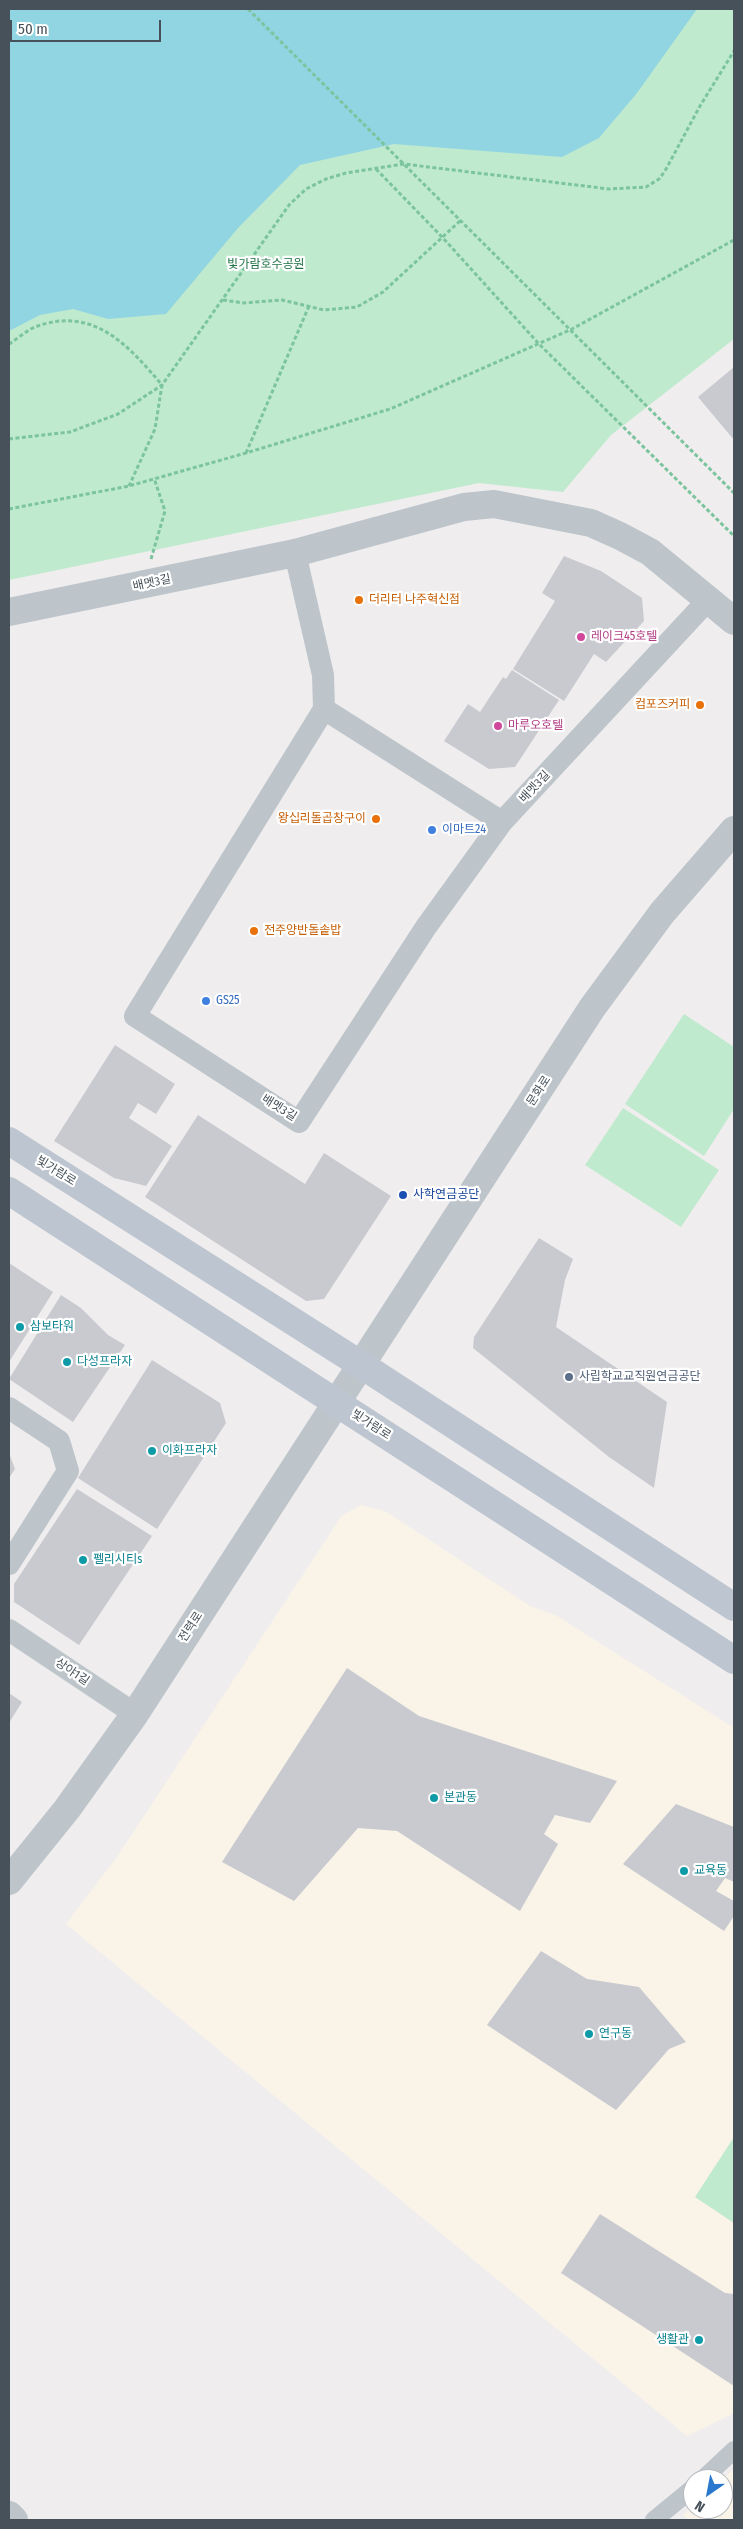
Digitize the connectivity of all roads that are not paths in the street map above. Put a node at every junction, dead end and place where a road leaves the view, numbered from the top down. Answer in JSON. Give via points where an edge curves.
{"nodes":[{"id":1,"x":295,"y":553,"type":"junction"},
{"id":2,"x":710,"y":599,"type":"junction"},
{"id":3,"x":9,"y":612,"type":"edge"},
{"id":4,"x":734,"y":621,"type":"edge"},
{"id":5,"x":324,"y":709,"type":"junction"},
{"id":6,"x":502,"y":822,"type":"junction"},
{"id":7,"x":734,"y":830,"type":"edge"},
{"id":8,"x":9,"y":1142,"type":"edge"},
{"id":9,"x":9,"y":1191,"type":"edge"},
{"id":10,"x":360,"y":1364,"type":"junction"},
{"id":11,"x":335,"y":1402,"type":"junction"},
{"id":12,"x":9,"y":1408,"type":"edge"},
{"id":13,"x":9,"y":1564,"type":"edge"},
{"id":14,"x":734,"y":1607,"type":"edge"},
{"id":15,"x":9,"y":1630,"type":"edge"},
{"id":16,"x":734,"y":1660,"type":"edge"},
{"id":17,"x":135,"y":1714,"type":"junction"},
{"id":18,"x":9,"y":1881,"type":"edge"},
{"id":19,"x":734,"y":2450,"type":"edge"},
{"id":20,"x":714,"y":2469,"type":"edge"},
{"id":21,"x":683,"y":2496,"type":"edge"},
{"id":22,"x":9,"y":2515,"type":"edge"},
{"id":23,"x":14,"y":2520,"type":"edge"},
{"id":24,"x":654,"y":2520,"type":"edge"}],
"edges":[{"from":1,"to":2,"type":"street","name":"배멧3길","via":[[464,507],[494,504],[591,523],[650,552]]},
{"from":1,"to":3,"type":"street","name":"배멧3길"},
{"from":1,"to":5,"type":"street","via":[[323,675]]},
{"from":2,"to":4,"type":"street","name":"배멧3길"},
{"from":2,"to":6,"type":"street","name":"배멧3길"},
{"from":5,"to":6,"type":"street"},
{"from":5,"to":6,"type":"street","name":"배멧3길","via":[[135,1016],[299,1122],[426,927]]},
{"from":7,"to":10,"type":"street","name":"문화로","via":[[662,913],[592,1008]]},
{"from":8,"to":10,"type":"main road","name":"빛가람로"},
{"from":9,"to":11,"type":"main road","name":"빛가람로"},
{"from":10,"to":11,"type":"street","name":"전력로"},
{"from":10,"to":14,"type":"main road","name":"빛가람로"},
{"from":11,"to":16,"type":"main road","name":"빛가람로"},
{"from":11,"to":17,"type":"street","name":"전력로"},
{"from":12,"to":13,"type":"street","via":[[59,1441],[68,1471]]},
{"from":15,"to":17,"type":"street","name":"상야1길"},
{"from":17,"to":18,"type":"street","name":"전력로","via":[[67,1809]]},
{"from":19,"to":20,"type":"street"},
{"from":21,"to":24,"type":"street"},
{"from":22,"to":23,"type":"street"}]}
